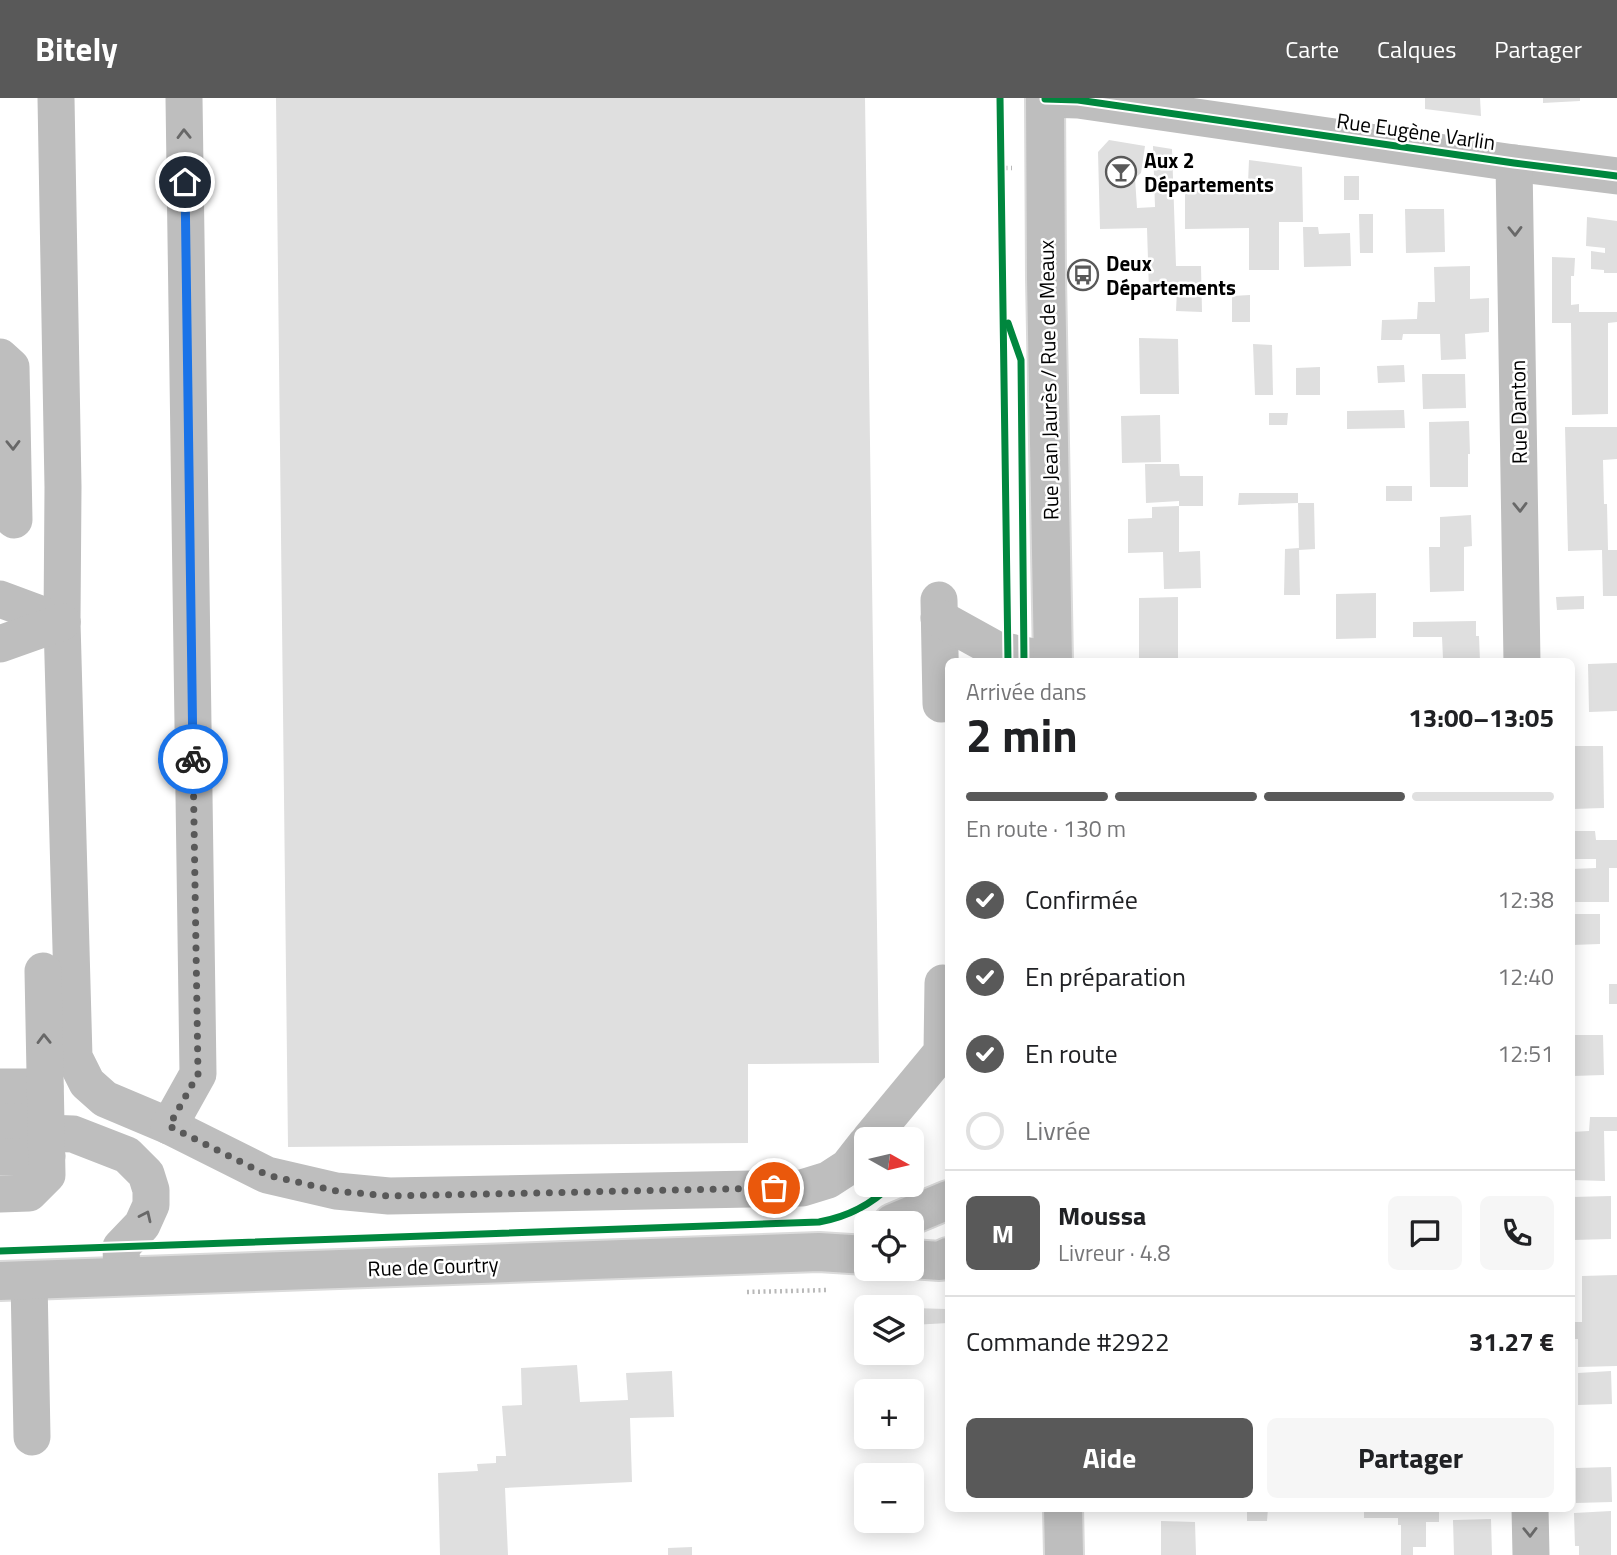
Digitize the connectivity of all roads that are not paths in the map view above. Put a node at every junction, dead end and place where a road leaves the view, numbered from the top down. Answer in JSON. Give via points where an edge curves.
{"nodes":[{"id":1,"x":57,"y":98,"type":"edge"},
{"id":2,"x":184,"y":98,"type":"edge"},
{"id":3,"x":1045,"y":98,"type":"edge"},
{"id":4,"x":1514,"y":163,"type":"junction"},
{"id":5,"x":1617,"y":176,"type":"edge"},
{"id":6,"x":0,"y":357,"type":"edge"},
{"id":7,"x":62,"y":520,"type":"junction"},
{"id":8,"x":7,"y":521,"type":"edge"},
{"id":9,"x":1,"y":600,"type":"edge"},
{"id":10,"x":62,"y":622,"type":"junction"},
{"id":11,"x":1,"y":644,"type":"edge"},
{"id":12,"x":986,"y":655,"type":"edge"},
{"id":13,"x":1020,"y":658,"type":"edge"},
{"id":14,"x":1053,"y":658,"type":"edge"},
{"id":15,"x":1522,"y":658,"type":"edge"},
{"id":16,"x":943,"y":692,"type":"edge"},
{"id":17,"x":43,"y":971,"type":"dead end"},
{"id":18,"x":943,"y":983,"type":"dead end"},
{"id":19,"x":0,"y":1087,"type":"edge"},
{"id":20,"x":46,"y":1087,"type":"junction"},
{"id":21,"x":0,"y":1122,"type":"edge"},
{"id":22,"x":169,"y":1126,"type":"junction"},
{"id":23,"x":880,"y":1127,"type":"edge"},
{"id":24,"x":46,"y":1137,"type":"junction"},
{"id":25,"x":0,"y":1157,"type":"edge"},
{"id":26,"x":854,"y":1159,"type":"edge"},
{"id":27,"x":0,"y":1194,"type":"edge"},
{"id":28,"x":945,"y":1201,"type":"edge"},
{"id":29,"x":922,"y":1211,"type":"edge"},
{"id":30,"x":854,"y":1239,"type":"edge"},
{"id":31,"x":819,"y":1252,"type":"junction"},
{"id":32,"x":854,"y":1254,"type":"edge"},
{"id":33,"x":121,"y":1276,"type":"junction"},
{"id":34,"x":15,"y":1280,"type":"edge"},
{"id":35,"x":32,"y":1437,"type":"dead end"},
{"id":36,"x":1063,"y":1512,"type":"edge"},
{"id":37,"x":1530,"y":1512,"type":"edge"},
{"id":38,"x":1064,"y":1555,"type":"edge"},
{"id":39,"x":1531,"y":1555,"type":"edge"}],
"edges":[{"from":1,"to":7,"type":"street"},
{"from":22,"to":2,"type":"street","one_way":true,"via":[[198,1074]]},
{"from":3,"to":4,"type":"street","name":"Rue Eugène Varlin"},
{"from":3,"to":14,"type":"main road","name":"Rue Jean Jaurès / Rue de Meaux"},
{"from":4,"to":5,"type":"street","name":"Rue Eugène Varlin"},
{"from":4,"to":15,"type":"street","name":"Rue Danton","one_way":true},
{"from":6,"to":8,"type":"street","one_way":true,"via":[[11,366]]},
{"from":7,"to":8,"type":"street"},
{"from":7,"to":10,"type":"street"},
{"from":9,"to":10,"type":"street"},
{"from":10,"to":11,"type":"street"},
{"from":10,"to":22,"type":"street","via":[[74,1057],[87,1083],[105,1098]]},
{"from":12,"to":13,"type":"street"},
{"from":12,"to":16,"type":"street","via":[[939,609]]},
{"from":20,"to":17,"type":"street","one_way":true},
{"from":18,"to":23,"type":"street","via":[[942,1052]]},
{"from":19,"to":20,"type":"street"},
{"from":20,"to":24,"type":"street"},
{"from":21,"to":24,"type":"street"},
{"from":22,"to":26,"type":"street","via":[[267,1175],[336,1191],[389,1196],[802,1188],[828,1180]]},
{"from":24,"to":25,"type":"street"},
{"from":24,"to":27,"type":"street","via":[[47,1175],[29,1193]]},
{"from":33,"to":24,"type":"street","one_way":true,"via":[[121,1247],[142,1225],[151,1205],[146,1174],[127,1155],[73,1134]]},
{"from":28,"to":29,"type":"main road"},
{"from":30,"to":31,"type":"main road"},
{"from":31,"to":32,"type":"main road","name":"Rue de Courtry"},
{"from":31,"to":33,"type":"main road","name":"Rue de Courtry"},
{"from":33,"to":34,"type":"main road","name":"Rue de Courtry"},
{"from":34,"to":35,"type":"street"},
{"from":36,"to":38,"type":"main road"},
{"from":37,"to":39,"type":"street","one_way":true}]}
